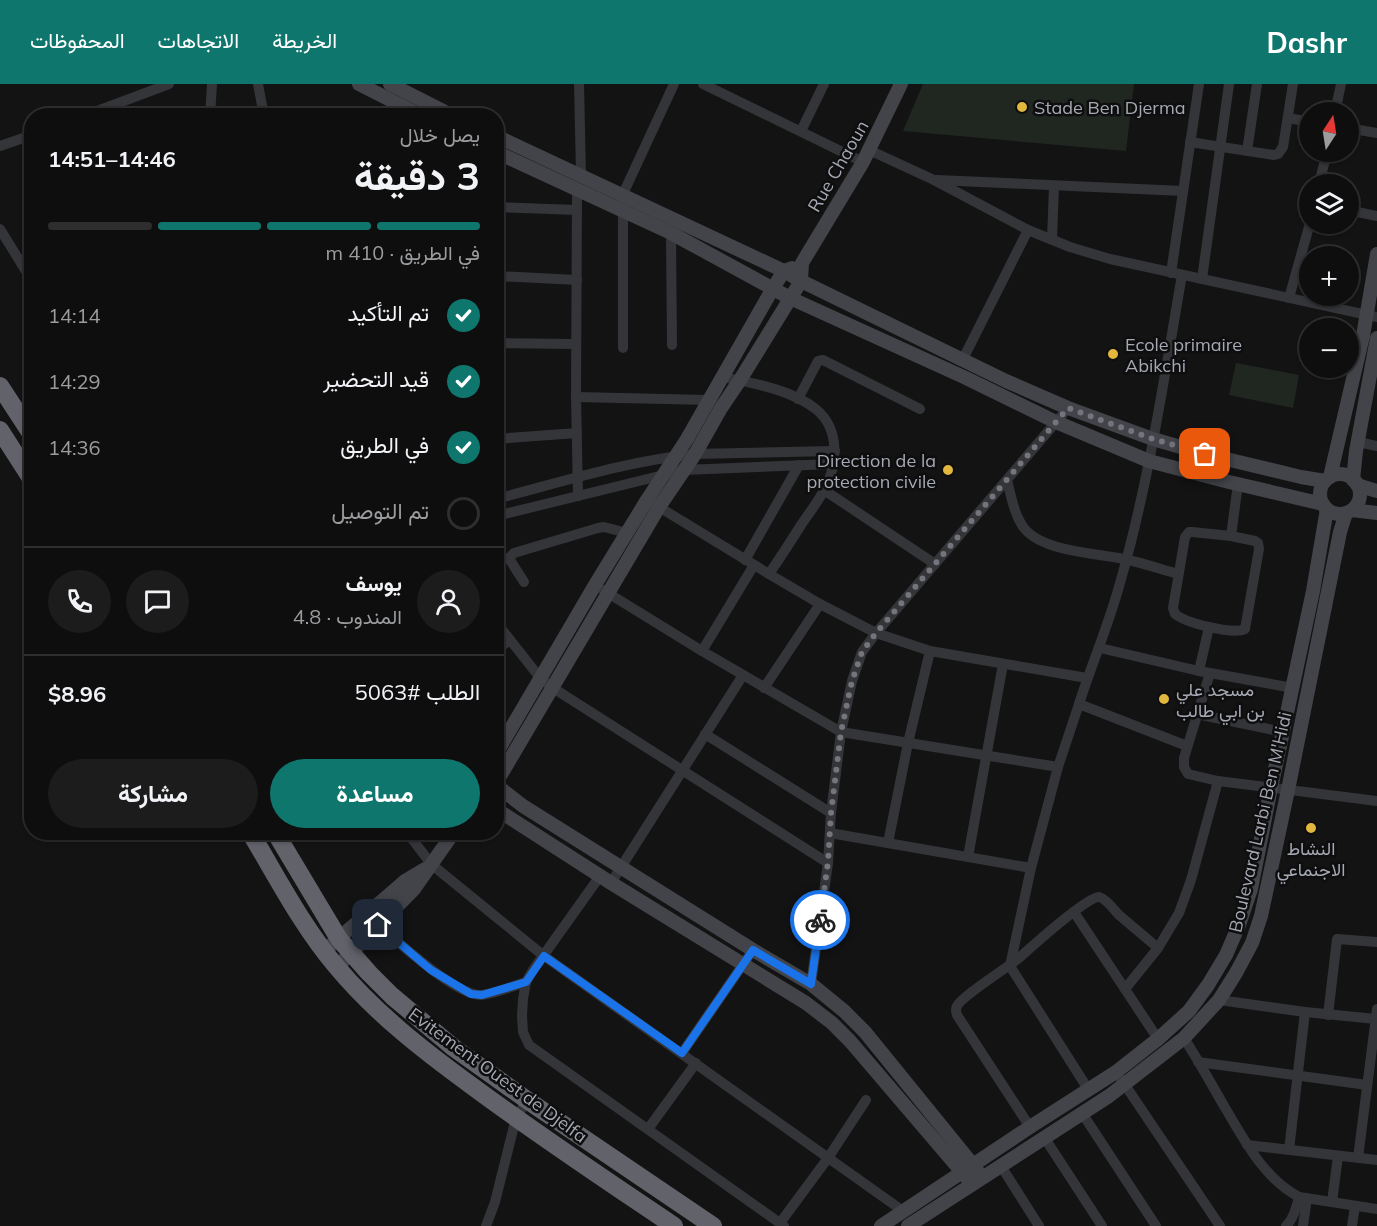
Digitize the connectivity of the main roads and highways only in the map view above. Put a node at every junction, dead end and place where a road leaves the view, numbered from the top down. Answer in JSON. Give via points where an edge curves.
{"nodes":[{"id":1,"x":359,"y":84,"type":"edge"},
{"id":2,"x":390,"y":84,"type":"edge"},
{"id":3,"x":901,"y":84,"type":"edge"},
{"id":4,"x":410,"y":89,"type":"edge"},
{"id":5,"x":406,"y":108,"type":"edge"},
{"id":6,"x":440,"y":108,"type":"edge"},
{"id":7,"x":504,"y":140,"type":"edge"},
{"id":8,"x":504,"y":156,"type":"edge"},
{"id":9,"x":1377,"y":254,"type":"edge"},
{"id":10,"x":802,"y":263,"type":"junction"},
{"id":11,"x":784,"y":271,"type":"junction"},
{"id":12,"x":801,"y":281,"type":"junction"},
{"id":13,"x":773,"y":288,"type":"junction"},
{"id":14,"x":790,"y":298,"type":"junction"},
{"id":15,"x":1372,"y":316,"type":"edge"},
{"id":16,"x":1377,"y":338,"type":"edge"},
{"id":17,"x":0,"y":386,"type":"edge"},
{"id":18,"x":24,"y":423,"type":"edge"},
{"id":19,"x":0,"y":430,"type":"edge"},
{"id":20,"x":24,"y":468,"type":"edge"},
{"id":21,"x":1327,"y":479,"type":"junction"},
{"id":22,"x":1355,"y":482,"type":"junction"},
{"id":23,"x":1377,"y":491,"type":"edge"},
{"id":24,"x":653,"y":504,"type":"junction"},
{"id":25,"x":1325,"y":507,"type":"junction"},
{"id":26,"x":1349,"y":511,"type":"junction"},
{"id":27,"x":1377,"y":513,"type":"edge"},
{"id":28,"x":602,"y":589,"type":"junction"},
{"id":29,"x":547,"y":684,"type":"junction"},
{"id":30,"x":504,"y":743,"type":"edge"},
{"id":31,"x":504,"y":768,"type":"edge"},
{"id":32,"x":504,"y":791,"type":"edge"},
{"id":33,"x":504,"y":814,"type":"edge"},
{"id":34,"x":255,"y":840,"type":"edge"},
{"id":35,"x":279,"y":840,"type":"edge"},
{"id":36,"x":448,"y":840,"type":"edge"},
{"id":37,"x":429,"y":866,"type":"junction"},
{"id":38,"x":339,"y":939,"type":"junction"},
{"id":39,"x":324,"y":951,"type":"junction"},
{"id":40,"x":351,"y":953,"type":"junction"},
{"id":41,"x":337,"y":967,"type":"junction"},
{"id":42,"x":968,"y":1168,"type":"junction"},
{"id":43,"x":978,"y":1180,"type":"junction"},
{"id":44,"x":674,"y":1226,"type":"edge"},
{"id":45,"x":713,"y":1226,"type":"edge"},
{"id":46,"x":881,"y":1226,"type":"edge"},
{"id":47,"x":908,"y":1226,"type":"edge"}],
"edges":[{"from":1,"to":5,"type":"main road"},
{"from":2,"to":4,"type":"main road"},
{"from":3,"to":10,"type":"main road","name":"Rue Chaoun","via":[[866,156]]},
{"from":4,"to":6,"type":"main road"},
{"from":7,"to":11,"type":"main road"},
{"from":8,"to":13,"type":"main road","via":[[671,233]]},
{"from":9,"to":15,"type":"main road"},
{"from":10,"to":11,"type":"main road"},
{"from":10,"to":12,"type":"main road","name":"Rue Chaoun"},
{"from":11,"to":12,"type":"main road"},
{"from":11,"to":13,"type":"main road"},
{"from":12,"to":14,"type":"main road"},
{"from":12,"to":21,"type":"main road","via":[[1068,408],[1205,454],[1300,477]]},
{"from":13,"to":14,"type":"main road"},
{"from":13,"to":24,"type":"main road","via":[[664,474]]},
{"from":14,"to":24,"type":"main road","via":[[684,470]]},
{"from":14,"to":25,"type":"main road","via":[[1149,461]]},
{"from":15,"to":21,"type":"main road"},
{"from":16,"to":22,"type":"main road","via":[[1358,442]]},
{"from":17,"to":18,"type":"highway"},
{"from":19,"to":20,"type":"highway"},
{"from":21,"to":22,"type":"main road","via":[[1342,475]]},
{"from":21,"to":25,"type":"main road","via":[[1320,492]]},
{"from":22,"to":23,"type":"main road"},
{"from":22,"to":26,"type":"main road","via":[[1358,501]]},
{"from":24,"to":28,"type":"main road"},
{"from":24,"to":28,"type":"main road","via":[[627,533]]},
{"from":25,"to":26,"type":"main road","via":[[1333,513]]},
{"from":25,"to":42,"type":"main road","via":[[1313,591],[1251,889],[1226,955],[1189,1011],[1158,1039],[1116,1072]]},
{"from":26,"to":27,"type":"main road"},
{"from":26,"to":43,"type":"main road","name":"Boulevard Larbi Ben M'Hidi","via":[[1338,544],[1258,928],[1236,973],[1219,1000],[1184,1038],[1082,1113]]},
{"from":28,"to":29,"type":"main road"},
{"from":29,"to":30,"type":"main road"},
{"from":29,"to":31,"type":"main road"},
{"from":32,"to":42,"type":"main road","via":[[522,806],[811,984],[865,1032]]},
{"from":33,"to":42,"type":"main road","via":[[806,1003],[832,1023]]},
{"from":34,"to":39,"type":"highway"},
{"from":35,"to":38,"type":"highway","name":"Evitement Ouest de Djelfa"},
{"from":36,"to":37,"type":"main road"},
{"from":37,"to":38,"type":"main road","via":[[405,881]]},
{"from":37,"to":40,"type":"main road","via":[[414,889]]},
{"from":38,"to":39,"type":"main road"},
{"from":38,"to":40,"type":"highway","name":"Evitement Ouest de Djelfa"},
{"from":39,"to":41,"type":"highway"},
{"from":40,"to":41,"type":"main road"},
{"from":40,"to":45,"type":"highway","name":"Evitement Ouest de Djelfa","via":[[454,1048]]},
{"from":41,"to":44,"type":"highway","via":[[357,990],[435,1059]]},
{"from":42,"to":43,"type":"main road"},
{"from":42,"to":46,"type":"main road"},
{"from":43,"to":47,"type":"main road","name":"Boulevard Larbi Ben M'Hidi"}]}
